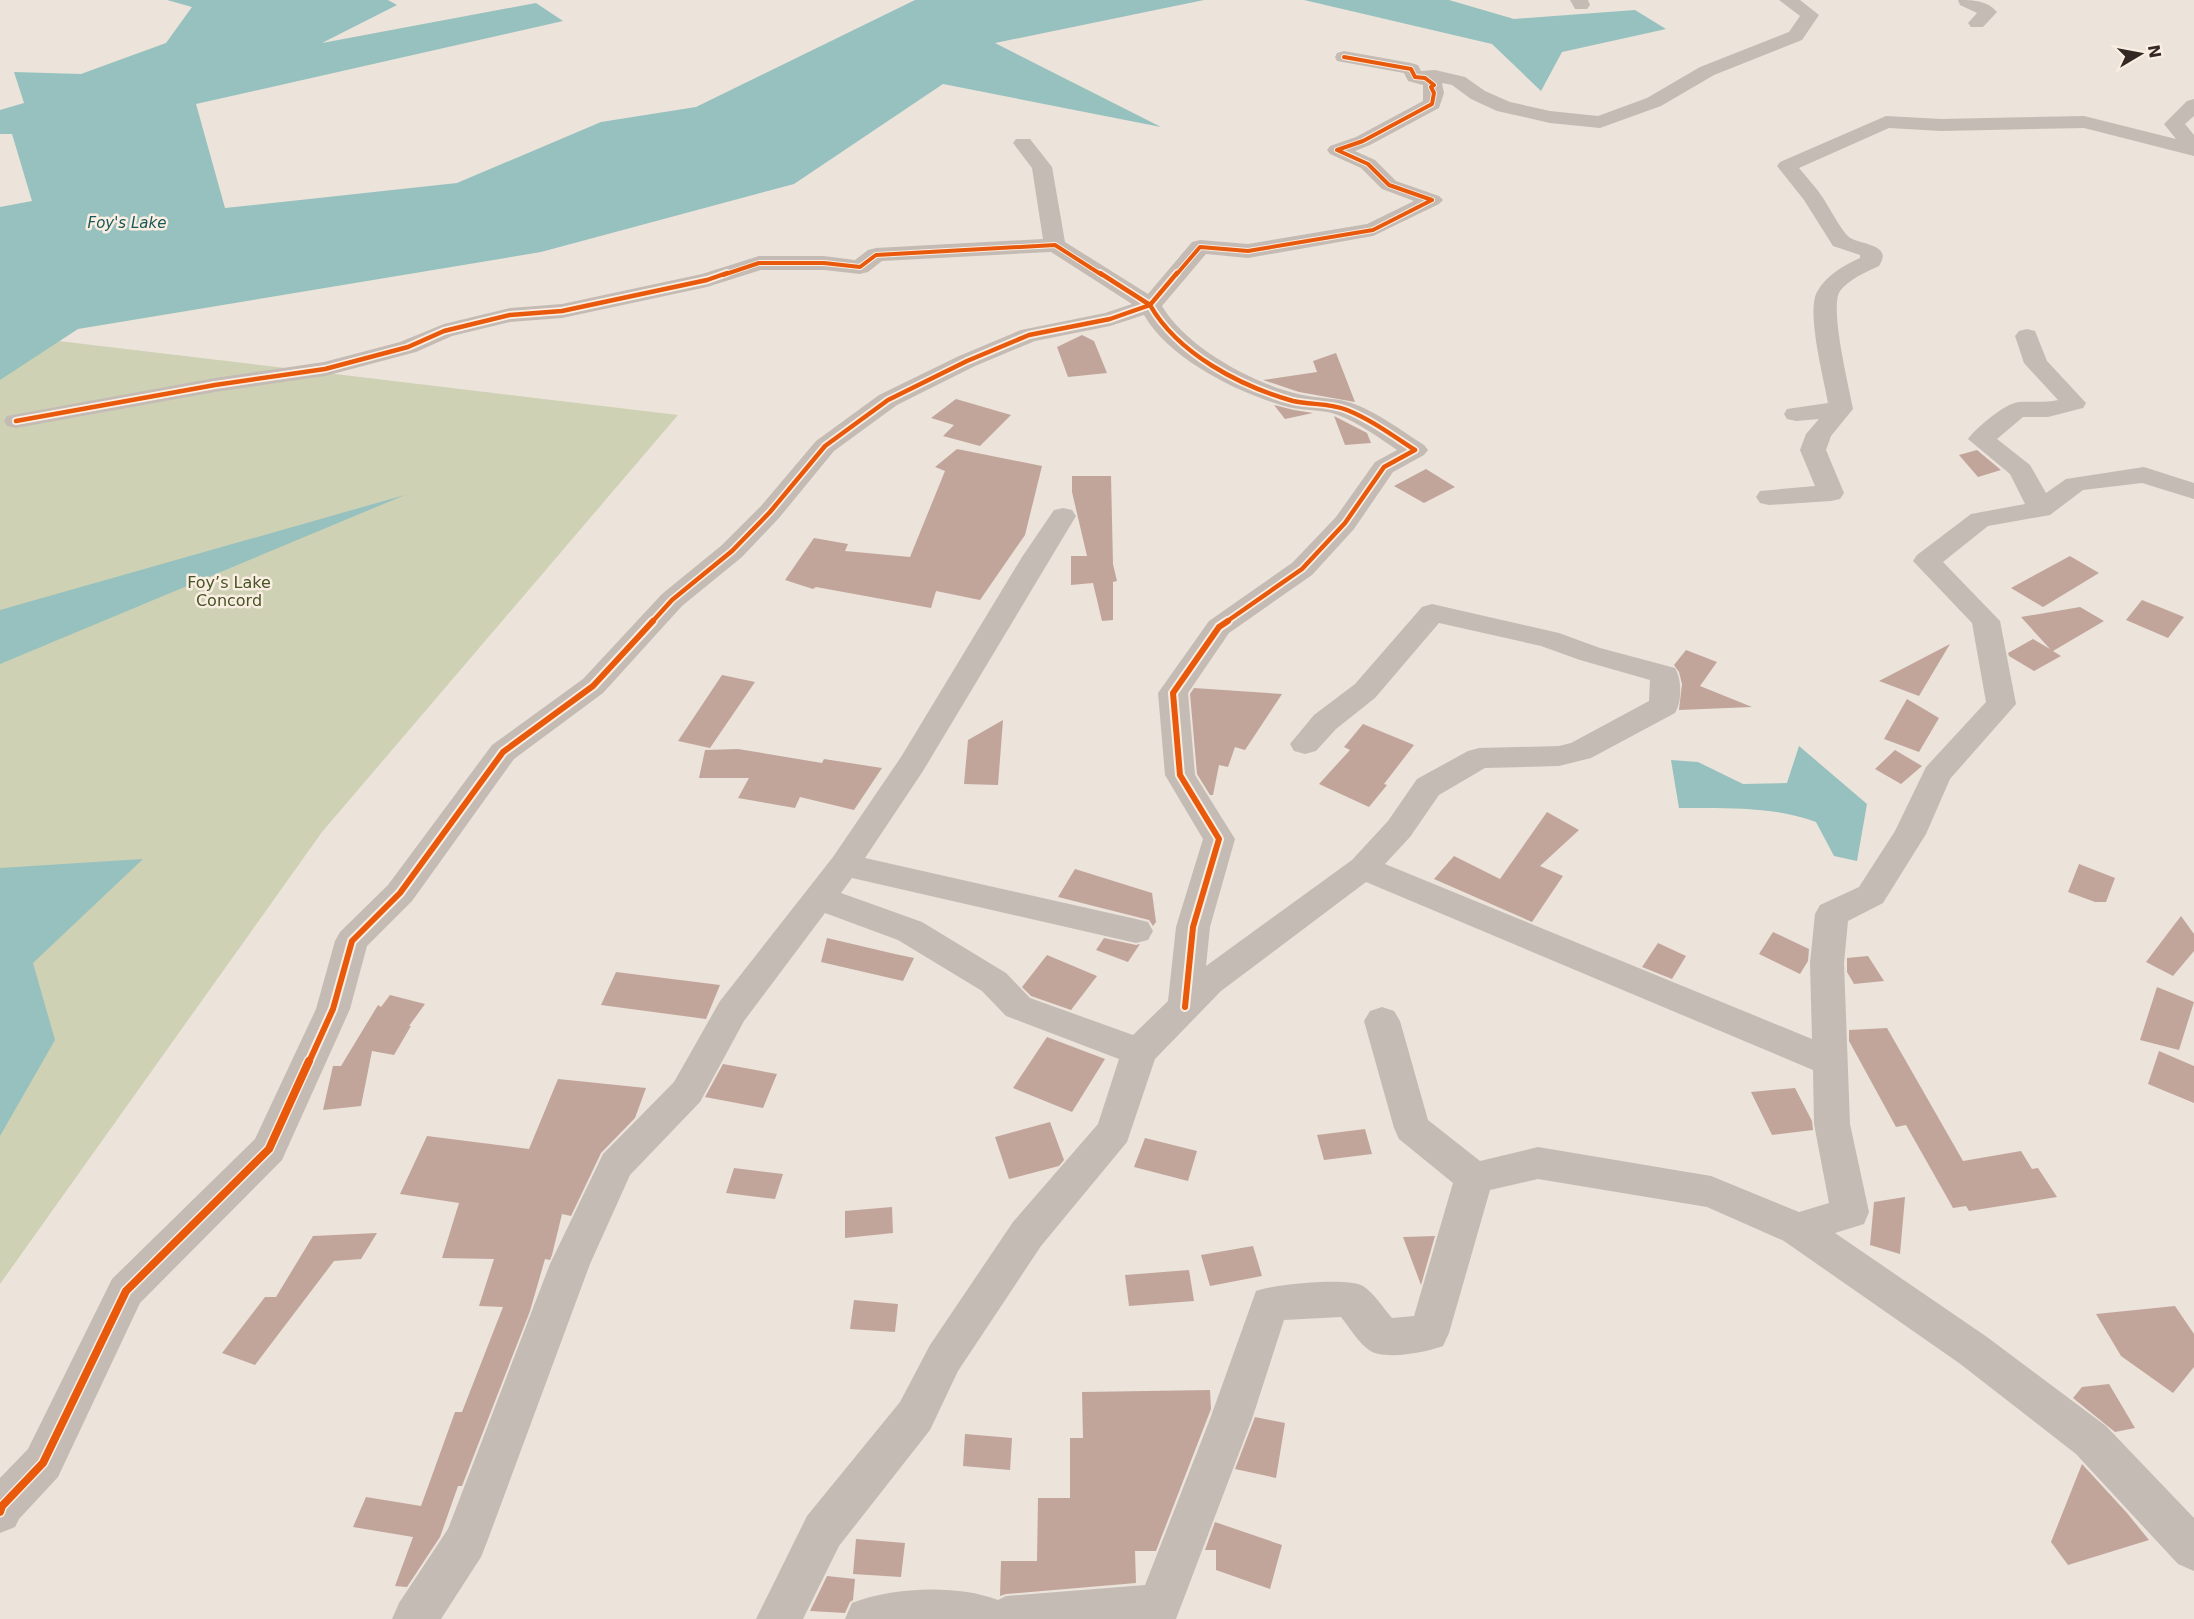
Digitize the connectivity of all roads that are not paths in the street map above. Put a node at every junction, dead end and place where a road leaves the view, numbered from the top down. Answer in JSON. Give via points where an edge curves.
{"nodes":[{"id":1,"x":1788,"y":0,"type":"edge"},
{"id":2,"x":1968,"y":0,"type":"edge"},
{"id":3,"x":1977,"y":23,"type":"dead end"},
{"id":4,"x":1344,"y":57,"type":"dead end"},
{"id":5,"x":1415,"y":77,"type":"junction"},
{"id":6,"x":2194,"y":105,"type":"edge"},
{"id":7,"x":1023,"y":143,"type":"dead end"},
{"id":8,"x":2194,"y":149,"type":"edge"},
{"id":9,"x":1373,"y":230,"type":"junction"},
{"id":10,"x":1397,"y":237,"type":"dead end"},
{"id":11,"x":1055,"y":245,"type":"junction"},
{"id":12,"x":1150,"y":305,"type":"junction"},
{"id":13,"x":2027,"y":336,"type":"dead end"},
{"id":14,"x":1841,"y":409,"type":"junction"},
{"id":15,"x":1796,"y":414,"type":"dead end"},
{"id":16,"x":16,"y":421,"type":"dead end"},
{"id":17,"x":2194,"y":491,"type":"edge"},
{"id":18,"x":1769,"y":497,"type":"dead end"},
{"id":19,"x":2041,"y":509,"type":"junction"},
{"id":20,"x":1063,"y":516,"type":"dead end"},
{"id":21,"x":1305,"y":744,"type":"dead end"},
{"id":22,"x":844,"y":865,"type":"junction"},
{"id":23,"x":1363,"y":868,"type":"junction"},
{"id":24,"x":819,"y":898,"type":"junction"},
{"id":25,"x":1136,"y":931,"type":"dead end"},
{"id":26,"x":1185,"y":1007,"type":"junction"},
{"id":27,"x":1382,"y":1021,"type":"dead end"},
{"id":28,"x":1139,"y":1052,"type":"junction"},
{"id":29,"x":1831,"y":1062,"type":"junction"},
{"id":30,"x":1474,"y":1178,"type":"junction"},
{"id":31,"x":1798,"y":1229,"type":"junction"},
{"id":32,"x":0,"y":1512,"type":"edge"},
{"id":33,"x":2194,"y":1549,"type":"edge"},
{"id":34,"x":1159,"y":1612,"type":"edge"},
{"id":35,"x":415,"y":1619,"type":"edge"},
{"id":36,"x":778,"y":1619,"type":"edge"},
{"id":37,"x":868,"y":1619,"type":"edge"},
{"id":38,"x":989,"y":1619,"type":"edge"},
{"id":39,"x":1006,"y":1619,"type":"edge"}],
"edges":[{"from":1,"to":5,"type":"street","via":[[1810,15],[1796,36],[1707,71],[1654,102],[1600,122],[1504,107],[1458,81]]},
{"from":2,"to":3,"type":"street","via":[[1988,12]]},
{"from":4,"to":5,"type":"street","via":[[1411,69]]},
{"from":5,"to":9,"type":"street","via":[[1434,85],[1431,104],[1363,141],[1337,150],[1368,164],[1389,184],[1432,200]]},
{"from":6,"to":8,"type":"street","via":[[2174,124]]},
{"from":7,"to":11,"type":"street","via":[[1041,167]]},
{"from":8,"to":14,"type":"street","via":[[2084,122],[1886,122],[1787,166],[1841,241],[1871,252],[1871,261],[1845,274],[1826,294],[1824,313]]},
{"from":9,"to":10,"type":"street"},
{"from":9,"to":12,"type":"street","via":[[1248,251],[1200,247]]},
{"from":11,"to":12,"type":"street"},
{"from":11,"to":16,"type":"street","via":[[876,255],[860,267],[824,262],[759,263],[707,280],[573,308],[510,315],[325,369]]},
{"from":12,"to":26,"type":"street","via":[[1155,318],[1172,336],[1253,387],[1296,401],[1347,409],[1415,450],[1384,467],[1345,523],[1302,569],[1219,627],[1173,693],[1180,775],[1219,839],[1193,927]]},
{"from":12,"to":32,"type":"street","via":[[1110,319],[1029,335],[888,400],[825,446],[770,512],[732,551],[672,600],[593,686],[503,752],[400,893],[352,941],[333,1010],[269,1149],[126,1291],[43,1463]]},
{"from":13,"to":19,"type":"street","via":[[2036,363],[2074,404],[2048,410],[2017,409],[1981,439],[2021,470]]},
{"from":14,"to":15,"type":"street"},
{"from":14,"to":18,"type":"street","via":[[1819,434],[1813,450],[1831,493]]},
{"from":17,"to":19,"type":"street","via":[[2144,475],[2111,478],[2075,484]]},
{"from":19,"to":29,"type":"street","via":[[1980,520],[1927,561],[1986,621],[2001,704],[1937,774],[1910,834],[1871,895],[1832,914],[1827,963]]},
{"from":20,"to":22,"type":"street","via":[[912,764]]},
{"from":21,"to":23,"type":"street","via":[[1325,722],[1365,691],[1432,613],[1549,639],[1665,675],[1664,706],[1580,751],[1559,756],[1479,758],[1428,787],[1399,829]]},
{"from":22,"to":24,"type":"street"},
{"from":22,"to":25,"type":"street"},
{"from":23,"to":26,"type":"street","via":[[1209,982]]},
{"from":23,"to":29,"type":"street"},
{"from":24,"to":28,"type":"street","via":[[910,931],[994,982],[1018,1007]]},
{"from":24,"to":35,"type":"street","via":[[732,1011],[687,1092],[616,1165],[570,1264],[465,1542]]},
{"from":26,"to":28,"type":"street"},
{"from":27,"to":30,"type":"street","via":[[1412,1128]]},
{"from":28,"to":36,"type":"street","via":[[1114,1131],[1027,1234],[944,1358],[915,1416],[823,1531]]},
{"from":29,"to":31,"type":"street","via":[[1832,1124],[1850,1212]]},
{"from":30,"to":31,"type":"street","via":[[1538,1163],[1711,1192]]},
{"from":30,"to":34,"type":"street","via":[[1429,1333],[1383,1337],[1350,1299],[1270,1303]]},
{"from":31,"to":33,"type":"street","via":[[1973,1350],[2091,1440]]},
{"from":34,"to":39,"type":"street"},
{"from":37,"to":38,"type":"street","via":[[937,1611]]}]}
